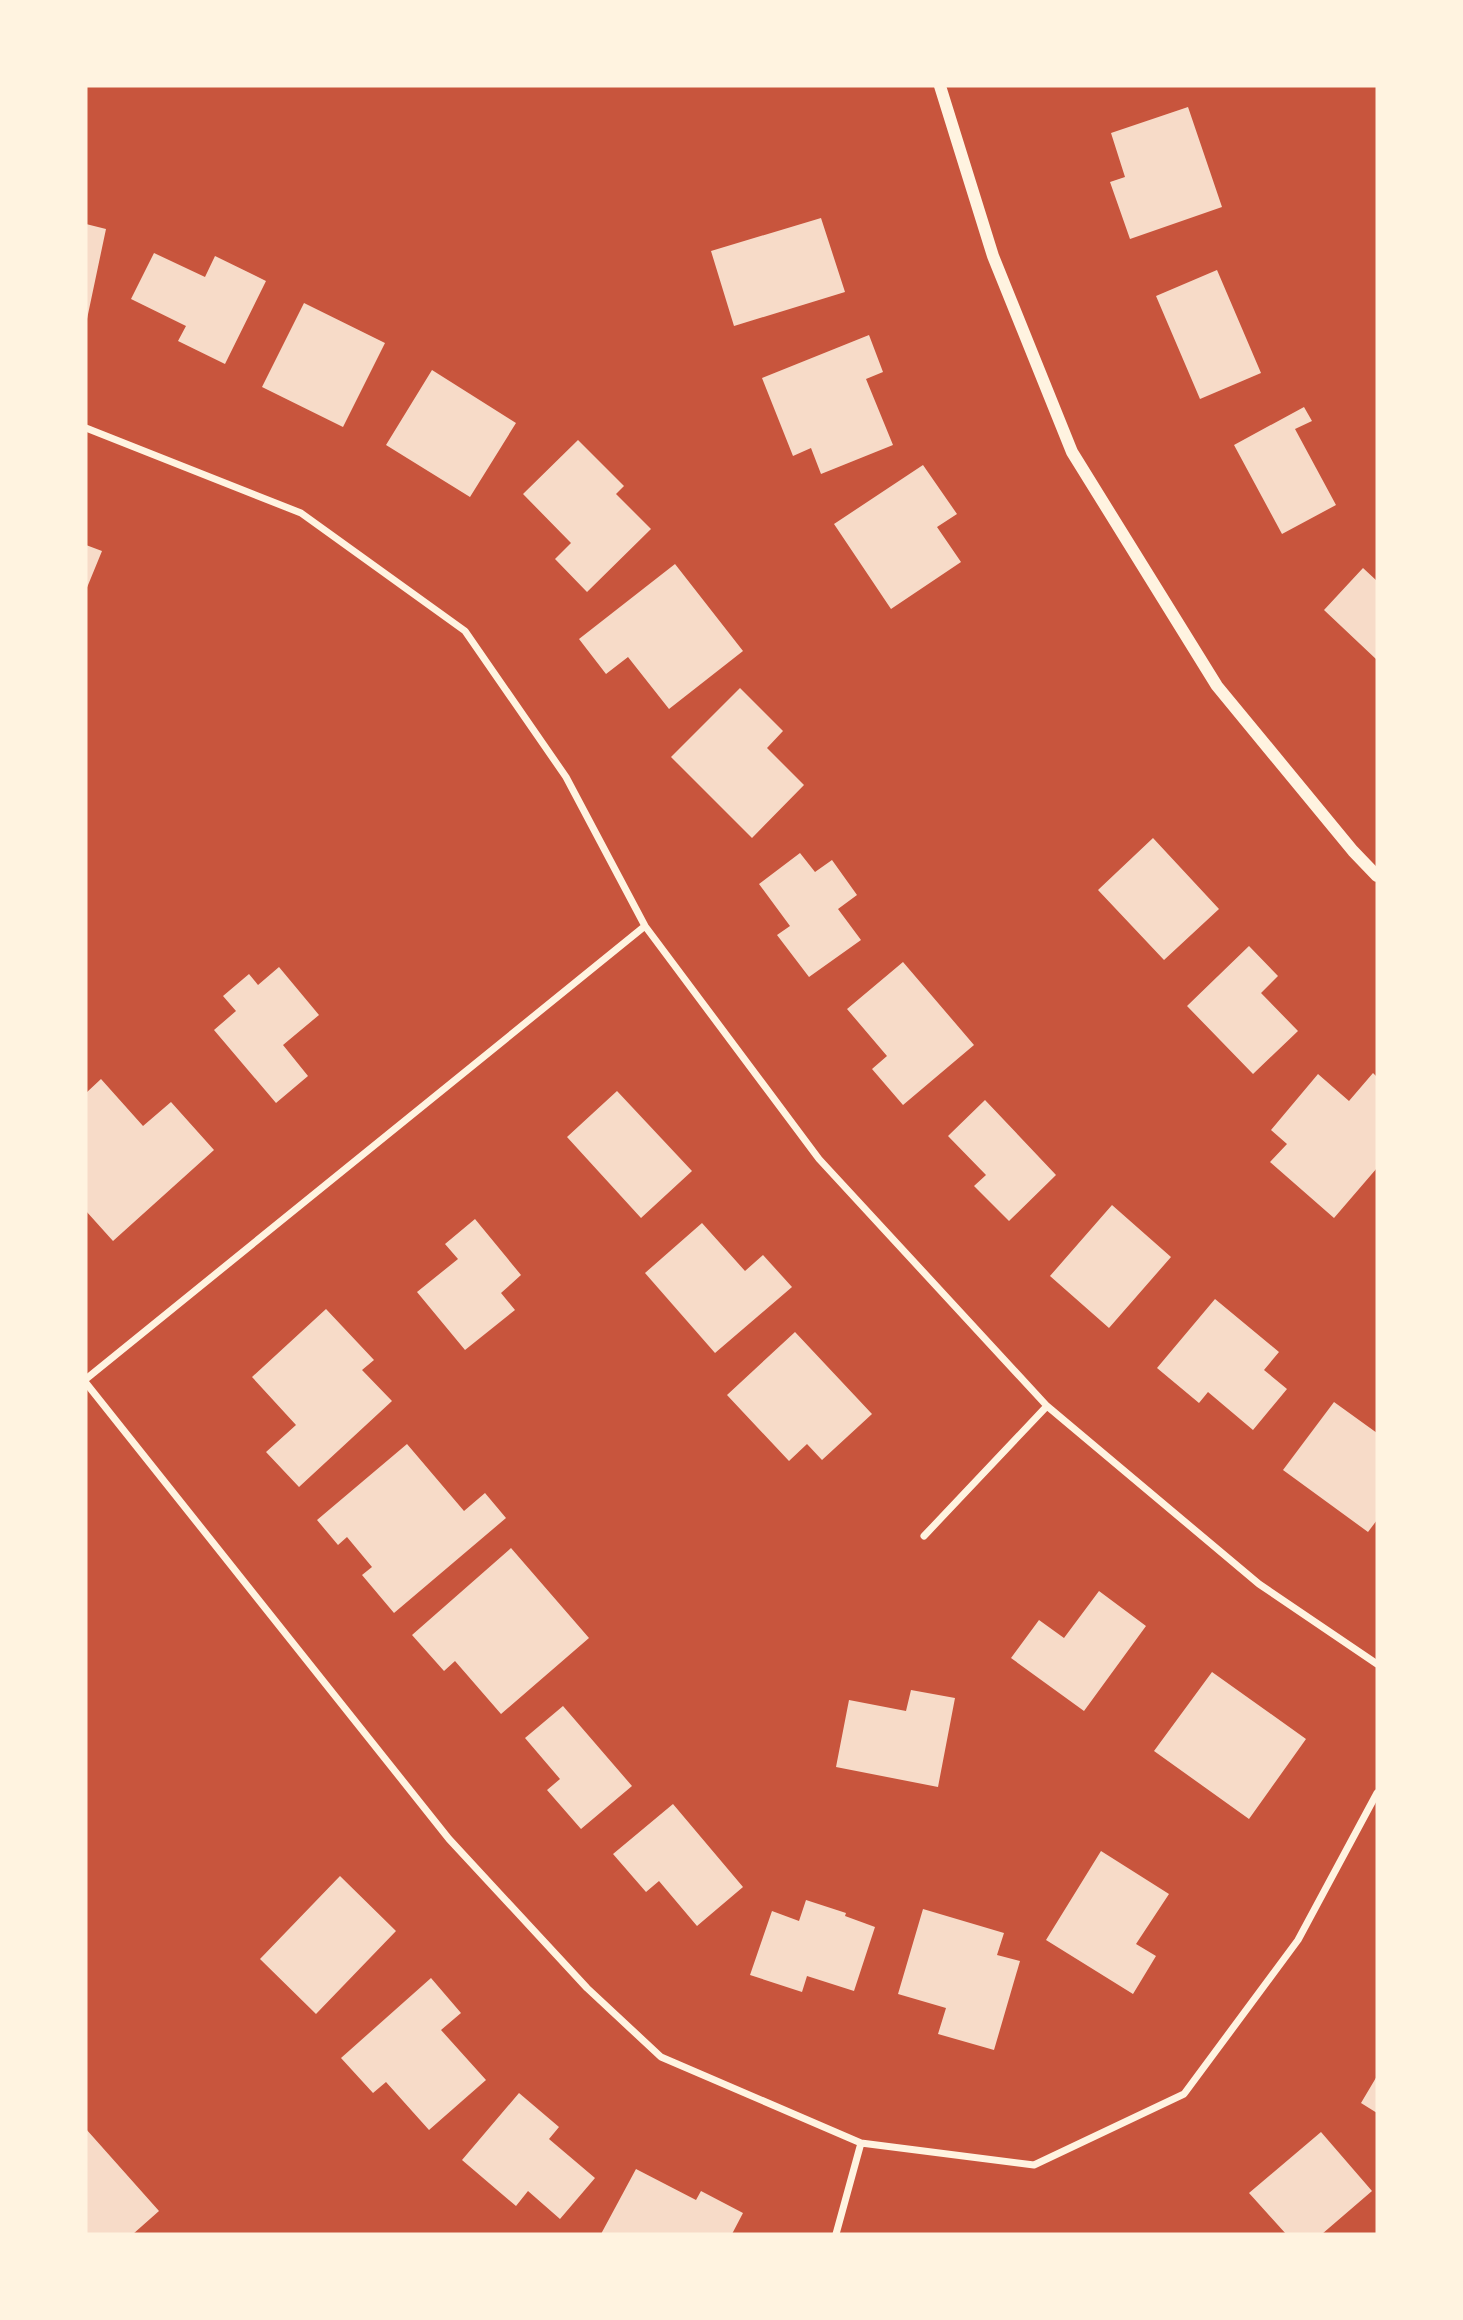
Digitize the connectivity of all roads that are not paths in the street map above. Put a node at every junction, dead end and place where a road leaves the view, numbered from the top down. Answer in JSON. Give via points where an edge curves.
{"nodes":[{"id":1,"x":940,"y":86,"type":"edge"},
{"id":2,"x":86,"y":428,"type":"edge"},
{"id":3,"x":1377,"y":876,"type":"edge"},
{"id":4,"x":645,"y":926,"type":"junction"},
{"id":5,"x":86,"y":1381,"type":"edge"},
{"id":6,"x":1047,"y":1406,"type":"junction"},
{"id":7,"x":924,"y":1536,"type":"dead end"},
{"id":8,"x":1377,"y":1664,"type":"edge"},
{"id":9,"x":1377,"y":1793,"type":"edge"},
{"id":10,"x":861,"y":2143,"type":"junction"},
{"id":11,"x":836,"y":2234,"type":"edge"}],
"edges":[{"from":1,"to":3,"type":"street","via":[[993,256],[1072,452],[1217,686]]},
{"from":2,"to":4,"type":"street","via":[[301,513],[464,631],[566,777]]},
{"from":4,"to":5,"type":"street"},
{"from":4,"to":6,"type":"street","via":[[819,1158]]},
{"from":5,"to":10,"type":"street","via":[[449,1839],[587,1988],[661,2057]]},
{"from":6,"to":7,"type":"street"},
{"from":6,"to":8,"type":"street","via":[[1259,1584]]},
{"from":9,"to":10,"type":"street","via":[[1298,1940],[1184,2094],[1034,2165]]},
{"from":10,"to":11,"type":"street"}]}
